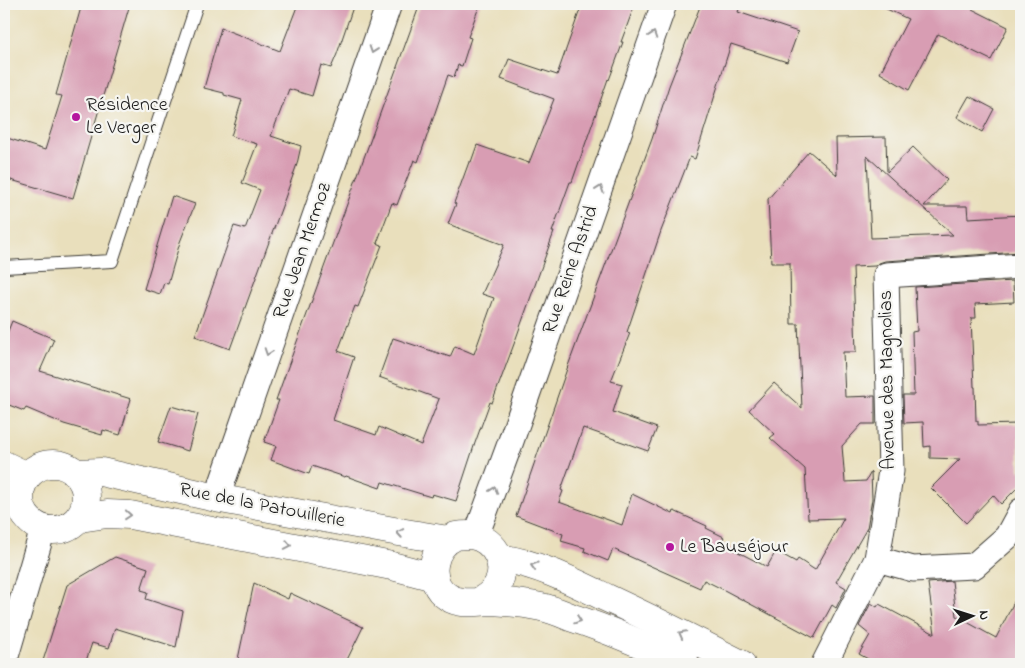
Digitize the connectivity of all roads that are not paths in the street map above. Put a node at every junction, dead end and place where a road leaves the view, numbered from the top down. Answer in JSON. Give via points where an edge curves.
{"nodes":[{"id":1,"x":197,"y":4,"type":"edge"},
{"id":2,"x":389,"y":4,"type":"edge"},
{"id":3,"x":664,"y":4,"type":"edge"},
{"id":4,"x":1021,"y":266,"type":"edge"},
{"id":5,"x":4,"y":267,"type":"edge"},
{"id":6,"x":16,"y":470,"type":"edge"},
{"id":7,"x":77,"y":473,"type":"junction"},
{"id":8,"x":221,"y":499,"type":"junction"},
{"id":9,"x":1021,"y":511,"type":"edge"},
{"id":10,"x":80,"y":518,"type":"junction"},
{"id":11,"x":43,"y":529,"type":"junction"},
{"id":12,"x":476,"y":536,"type":"junction"},
{"id":13,"x":448,"y":540,"type":"junction"},
{"id":14,"x":500,"y":558,"type":"junction"},
{"id":15,"x":877,"y":559,"type":"junction"},
{"id":16,"x":434,"y":577,"type":"junction"},
{"id":17,"x":480,"y":601,"type":"junction"},
{"id":18,"x":704,"y":655,"type":"edge"},
{"id":19,"x":4,"y":663,"type":"edge"},
{"id":20,"x":686,"y":664,"type":"edge"},
{"id":21,"x":741,"y":664,"type":"edge"},
{"id":22,"x":824,"y":664,"type":"edge"}],
"edges":[{"from":1,"to":5,"type":"lane","via":[[112,261]]},
{"from":2,"to":8,"type":"street","name":"Rue Jean Mermoz","one_way":true,"via":[[222,482]]},
{"from":12,"to":3,"type":"street","name":"Rue Reine Astrid","one_way":true},
{"from":4,"to":15,"type":"street","name":"Avenue des Magnolias","via":[[886,275],[891,471]]},
{"from":6,"to":7,"type":"street","via":[[56,463]]},
{"from":6,"to":11,"type":"street","via":[[21,506],[29,520]]},
{"from":7,"to":8,"type":"street","name":"Rue de la Patouillerie","via":[[101,472]]},
{"from":7,"to":10,"type":"street","via":[[86,489],[87,499]]},
{"from":13,"to":8,"type":"street","name":"Rue de la Patouillerie","one_way":true},
{"from":9,"to":15,"type":"street","via":[[1007,537],[974,566],[913,569]]},
{"from":10,"to":11,"type":"street","via":[[67,528]]},
{"from":10,"to":16,"type":"street","name":"Rue de la Patouillerie","one_way":true,"via":[[130,515]]},
{"from":11,"to":19,"type":"street"},
{"from":12,"to":13,"type":"street","name":"Rue de la Patouillerie","via":[[465,534]]},
{"from":12,"to":14,"type":"street","via":[[490,543]]},
{"from":13,"to":16,"type":"street","via":[[435,557]]},
{"from":14,"to":17,"type":"street","via":[[500,579],[496,588]]},
{"from":18,"to":14,"type":"street","one_way":true,"via":[[662,624],[554,573]]},
{"from":15,"to":22,"type":"street","name":"Avenue des Magnolias"},
{"from":16,"to":17,"type":"street","via":[[446,596],[457,602]]},
{"from":17,"to":20,"type":"street","one_way":true,"via":[[542,607],[603,628]]},
{"from":18,"to":21,"type":"street"}]}
